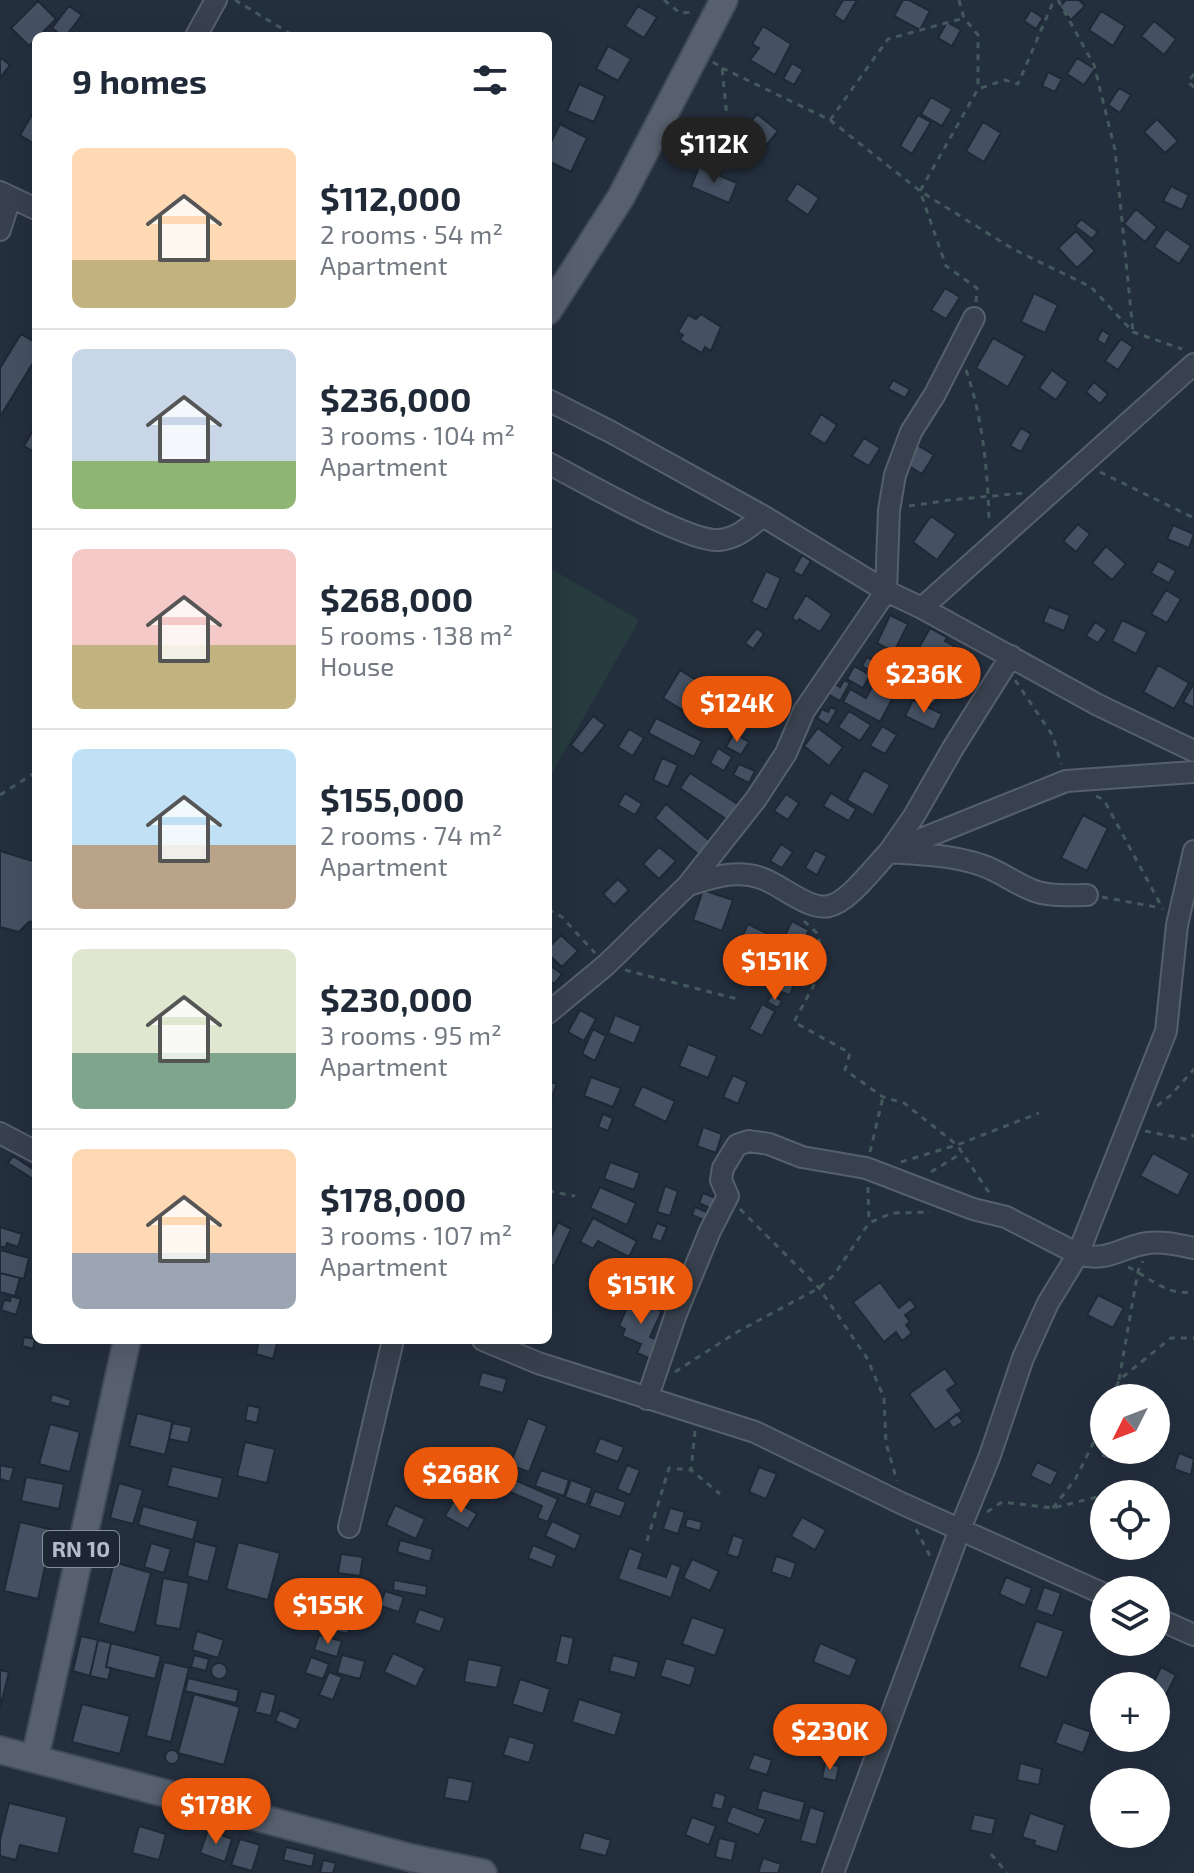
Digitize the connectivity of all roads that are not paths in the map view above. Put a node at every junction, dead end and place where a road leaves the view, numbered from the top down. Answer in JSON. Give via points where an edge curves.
{"nodes":[{"id":1,"x":216,"y":0,"type":"edge"},
{"id":2,"x":721,"y":5,"type":"edge"},
{"id":3,"x":198,"y":32,"type":"edge"},
{"id":4,"x":5,"y":195,"type":"edge"},
{"id":5,"x":32,"y":207,"type":"edge"},
{"id":6,"x":0,"y":230,"type":"edge"},
{"id":7,"x":552,"y":305,"type":"edge"},
{"id":8,"x":974,"y":318,"type":"road end"},
{"id":9,"x":1194,"y":364,"type":"edge"},
{"id":10,"x":552,"y":402,"type":"edge"},
{"id":11,"x":552,"y":465,"type":"edge"},
{"id":12,"x":763,"y":516,"type":"junction"},
{"id":13,"x":886,"y":591,"type":"junction"},
{"id":14,"x":922,"y":608,"type":"junction"},
{"id":15,"x":1008,"y":661,"type":"junction"},
{"id":16,"x":1194,"y":751,"type":"edge"},
{"id":17,"x":1194,"y":772,"type":"edge"},
{"id":18,"x":1194,"y":851,"type":"edge"},
{"id":19,"x":889,"y":852,"type":"junction"},
{"id":20,"x":688,"y":885,"type":"junction"},
{"id":21,"x":1087,"y":895,"type":"road end"},
{"id":22,"x":552,"y":1010,"type":"edge"},
{"id":23,"x":0,"y":1133,"type":"edge"},
{"id":24,"x":32,"y":1150,"type":"edge"},
{"id":25,"x":1194,"y":1248,"type":"edge"},
{"id":26,"x":1078,"y":1254,"type":"junction"},
{"id":27,"x":126,"y":1344,"type":"edge"},
{"id":28,"x":392,"y":1344,"type":"edge"},
{"id":29,"x":493,"y":1344,"type":"edge"},
{"id":30,"x":650,"y":1394,"type":"junction"},
{"id":31,"x":349,"y":1527,"type":"dead end"},
{"id":32,"x":960,"y":1529,"type":"junction"},
{"id":33,"x":1090,"y":1588,"type":"edge"},
{"id":34,"x":1170,"y":1624,"type":"edge"},
{"id":35,"x":1194,"y":1635,"type":"edge"},
{"id":36,"x":0,"y":1750,"type":"edge"},
{"id":37,"x":35,"y":1758,"type":"junction"},
{"id":38,"x":483,"y":1873,"type":"edge"},
{"id":39,"x":833,"y":1873,"type":"edge"}],
"edges":[{"from":1,"to":3,"type":"street"},
{"from":2,"to":7,"type":"main road","via":[[621,197]]},
{"from":4,"to":5,"type":"street"},
{"from":4,"to":6,"type":"street"},
{"from":8,"to":13,"type":"street","via":[[911,432],[895,475]]},
{"from":9,"to":14,"type":"street"},
{"from":10,"to":12,"type":"street"},
{"from":11,"to":12,"type":"street","via":[[680,531],[716,541],[738,536]]},
{"from":12,"to":13,"type":"street"},
{"from":13,"to":14,"type":"street"},
{"from":13,"to":20,"type":"street","via":[[804,711],[786,753],[756,799]]},
{"from":14,"to":15,"type":"street"},
{"from":15,"to":16,"type":"street"},
{"from":15,"to":19,"type":"street"},
{"from":17,"to":19,"type":"street","via":[[1066,781]]},
{"from":18,"to":26,"type":"street","via":[[1177,925],[1166,1031]]},
{"from":19,"to":20,"type":"street","via":[[832,906],[821,907],[761,878],[728,873]]},
{"from":19,"to":21,"type":"street","via":[[978,864],[1032,890]]},
{"from":20,"to":22,"type":"street"},
{"from":23,"to":24,"type":"street"},
{"from":25,"to":26,"type":"street","via":[[1151,1243],[1107,1257]]},
{"from":26,"to":30,"type":"street","via":[[1006,1217],[866,1168],[749,1141],[737,1145],[723,1168],[721,1180],[728,1196],[676,1314]]},
{"from":26,"to":32,"type":"street","via":[[1023,1358]]},
{"from":27,"to":37,"type":"main road","number":"RN 10"},
{"from":28,"to":31,"type":"street"},
{"from":29,"to":30,"type":"street","via":[[538,1363]]},
{"from":30,"to":32,"type":"street","via":[[755,1432]]},
{"from":32,"to":33,"type":"street"},
{"from":32,"to":39,"type":"street"},
{"from":34,"to":35,"type":"street"},
{"from":36,"to":37,"type":"main road"},
{"from":37,"to":38,"type":"main road"}]}
